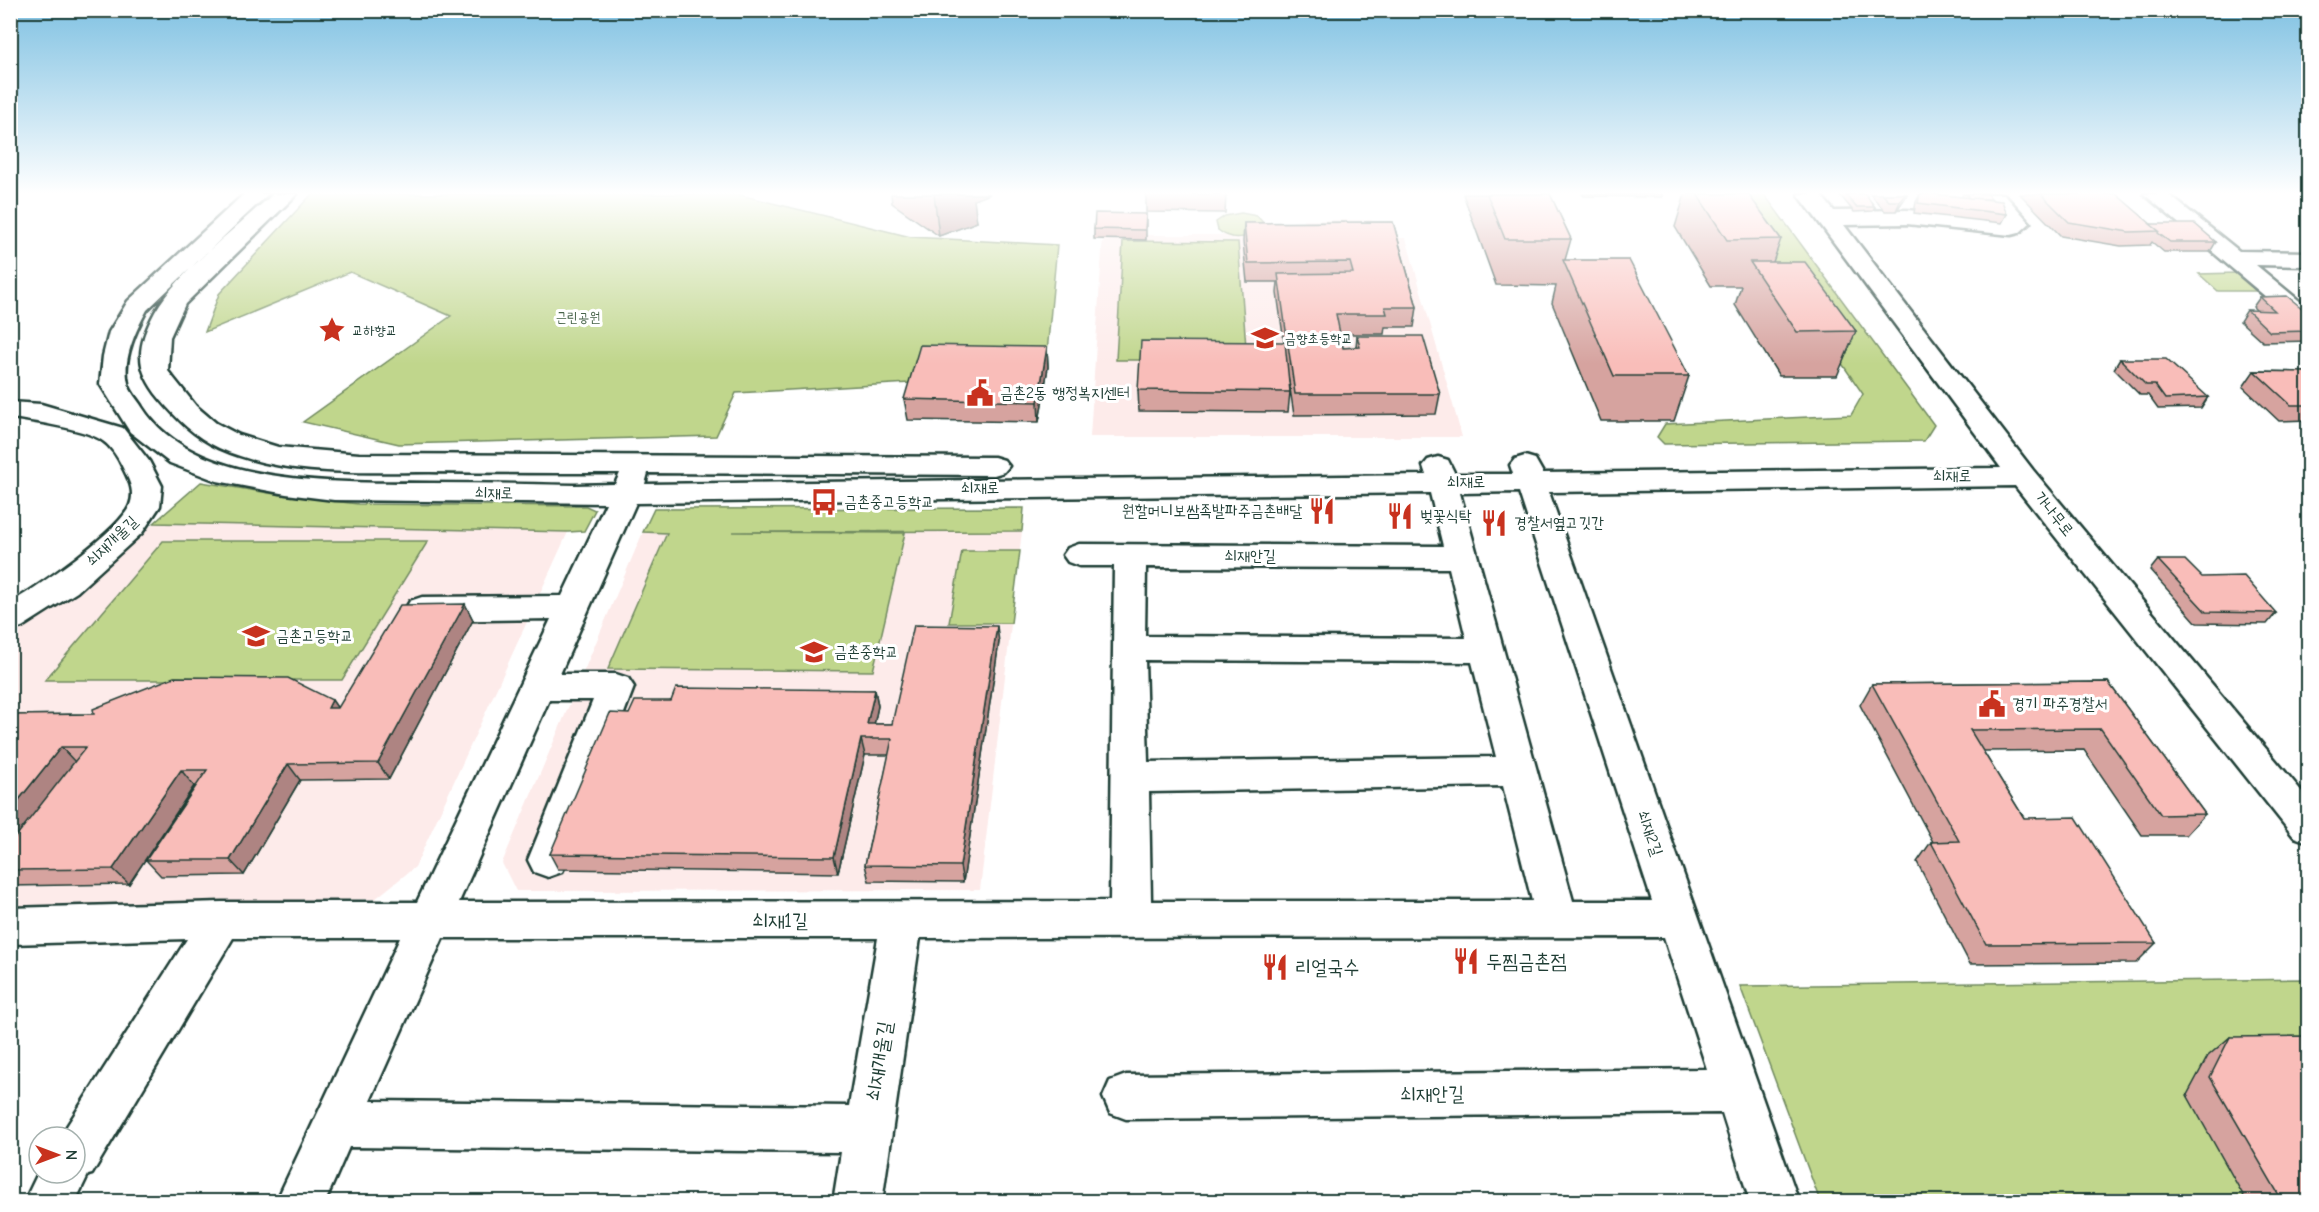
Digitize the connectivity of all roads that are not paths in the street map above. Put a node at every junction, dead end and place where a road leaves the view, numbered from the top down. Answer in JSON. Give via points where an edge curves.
{"nodes":[{"id":1,"x":196,"y":251,"type":"edge"},
{"id":2,"x":226,"y":251,"type":"edge"},
{"id":3,"x":1852,"y":251,"type":"edge"},
{"id":4,"x":2223,"y":251,"type":"edge"},
{"id":5,"x":2232,"y":258,"type":"junction"},
{"id":6,"x":2308,"y":259,"type":"edge"},
{"id":7,"x":2308,"y":320,"type":"edge"},
{"id":8,"x":10,"y":410,"type":"edge"},
{"id":9,"x":2016,"y":467,"type":"junction"},
{"id":10,"x":1527,"y":473,"type":"junction"},
{"id":11,"x":1440,"y":474,"type":"junction"},
{"id":12,"x":632,"y":479,"type":"junction"},
{"id":13,"x":1079,"y":555,"type":"dead end"},
{"id":14,"x":1130,"y":556,"type":"junction"},
{"id":15,"x":1462,"y":556,"type":"junction"},
{"id":16,"x":573,"y":607,"type":"junction"},
{"id":17,"x":408,"y":609,"type":"edge"},
{"id":18,"x":10,"y":619,"type":"edge"},
{"id":19,"x":1128,"y":648,"type":"junction"},
{"id":20,"x":1486,"y":650,"type":"junction"},
{"id":21,"x":536,"y":687,"type":"junction"},
{"id":22,"x":1518,"y":771,"type":"junction"},
{"id":23,"x":1129,"y":777,"type":"junction"},
{"id":24,"x":2308,"y":826,"type":"edge"},
{"id":25,"x":549,"y":860,"type":"edge"},
{"id":26,"x":1557,"y":919,"type":"junction"},
{"id":27,"x":1679,"y":919,"type":"junction"},
{"id":28,"x":222,"y":920,"type":"junction"},
{"id":29,"x":429,"y":920,"type":"junction"},
{"id":30,"x":902,"y":921,"type":"junction"},
{"id":31,"x":1131,"y":921,"type":"junction"},
{"id":32,"x":10,"y":926,"type":"edge"},
{"id":33,"x":1738,"y":1091,"type":"junction"},
{"id":34,"x":1126,"y":1097,"type":"dead end"},
{"id":35,"x":335,"y":1124,"type":"junction"},
{"id":36,"x":869,"y":1129,"type":"junction"},
{"id":37,"x":87,"y":1138,"type":"edge"},
{"id":38,"x":58,"y":1185,"type":"edge"},
{"id":39,"x":48,"y":1202,"type":"edge"},
{"id":40,"x":300,"y":1202,"type":"edge"},
{"id":41,"x":857,"y":1202,"type":"edge"},
{"id":42,"x":1775,"y":1202,"type":"edge"}],
"edges":[{"from":1,"to":12,"type":"street","name":"쇠재로","via":[[137,306],[122,332],[116,356],[114,384],[140,426],[180,457],[227,474],[334,491]]},
{"from":2,"to":12,"type":"street","via":[[172,303],[160,326],[156,347],[155,372],[180,409],[216,438],[259,453],[311,460]]},
{"from":3,"to":9,"type":"street","name":"가나무로"},
{"from":4,"to":5,"type":"street"},
{"from":5,"to":6,"type":"street"},
{"from":5,"to":7,"type":"street"},
{"from":8,"to":18,"type":"street","name":"쇠재개울길","via":[[41,412],[113,434],[147,486],[145,506],[131,526],[66,584]]},
{"from":9,"to":10,"type":"street","name":"쇠재로"},
{"from":9,"to":24,"type":"street","name":"가나무로"},
{"from":10,"to":11,"type":"street","name":"쇠재로"},
{"from":10,"to":27,"type":"street","name":"쇠재2길"},
{"from":11,"to":12,"type":"street","name":"쇠재로"},
{"from":11,"to":15,"type":"street"},
{"from":12,"to":16,"type":"street"},
{"from":13,"to":14,"type":"street","name":"쇠재안길"},
{"from":14,"to":15,"type":"street","name":"쇠재안길"},
{"from":14,"to":19,"type":"street"},
{"from":15,"to":20,"type":"street"},
{"from":16,"to":17,"type":"street"},
{"from":16,"to":21,"type":"street"},
{"from":19,"to":20,"type":"street"},
{"from":19,"to":23,"type":"street"},
{"from":20,"to":22,"type":"street"},
{"from":21,"to":25,"type":"street","via":[[616,687]]},
{"from":21,"to":29,"type":"street"},
{"from":22,"to":23,"type":"street"},
{"from":22,"to":26,"type":"street"},
{"from":23,"to":31,"type":"street"},
{"from":26,"to":27,"type":"street"},
{"from":26,"to":31,"type":"street"},
{"from":27,"to":33,"type":"street","name":"쇠재2길"},
{"from":28,"to":29,"type":"street","name":"쇠재1길"},
{"from":28,"to":32,"type":"street","name":"쇠재1길"},
{"from":28,"to":37,"type":"street"},
{"from":29,"to":30,"type":"street","name":"쇠재1길"},
{"from":29,"to":35,"type":"street"},
{"from":30,"to":31,"type":"street","name":"쇠재1길"},
{"from":30,"to":36,"type":"street","name":"쇠재개울길"},
{"from":33,"to":34,"type":"street","name":"쇠재안길"},
{"from":33,"to":42,"type":"street","name":"쇠재2길"},
{"from":35,"to":36,"type":"street"},
{"from":35,"to":40,"type":"street"},
{"from":36,"to":41,"type":"street","name":"쇠재개울길"},
{"from":38,"to":39,"type":"street"}]}
